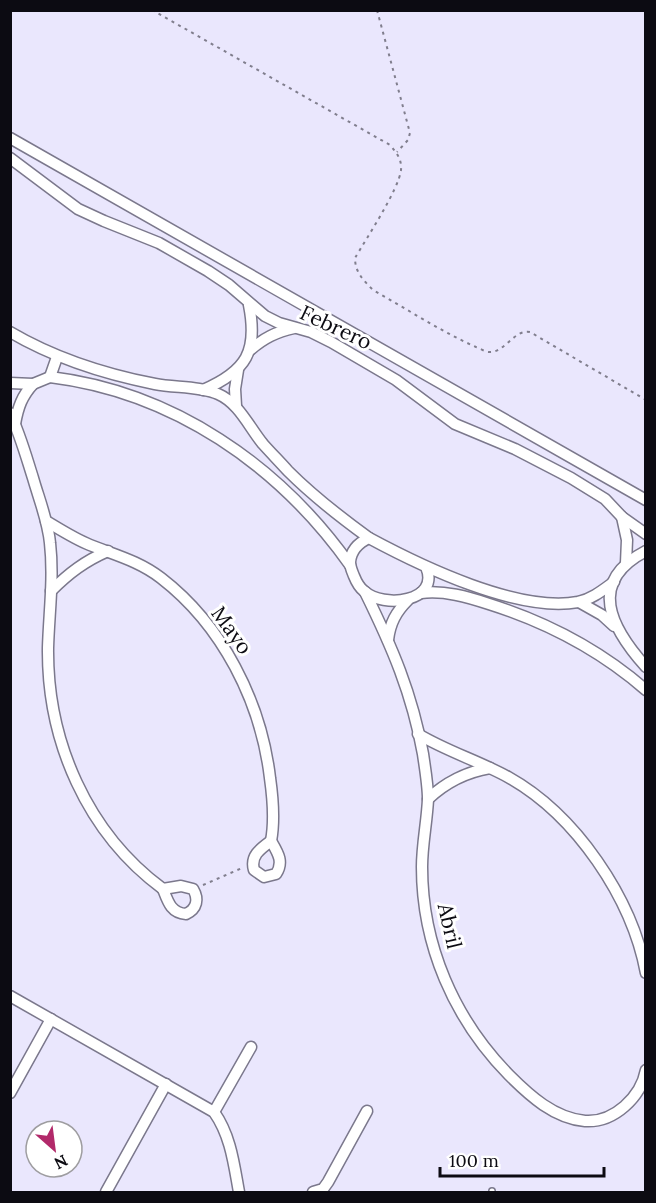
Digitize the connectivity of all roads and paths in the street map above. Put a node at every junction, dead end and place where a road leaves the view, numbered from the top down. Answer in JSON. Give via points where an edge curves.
{"nodes":[{"id":1,"x":152,"y":10,"type":"edge"},
{"id":2,"x":377,"y":10,"type":"edge"},
{"id":3,"x":10,"y":138,"type":"edge"},
{"id":4,"x":397,"y":153,"type":"junction"},
{"id":5,"x":10,"y":158,"type":"edge"},
{"id":6,"x":249,"y":304,"type":"junction"},
{"id":7,"x":294,"y":328,"type":"junction"},
{"id":8,"x":10,"y":332,"type":"edge"},
{"id":9,"x":250,"y":350,"type":"junction"},
{"id":10,"x":57,"y":357,"type":"junction"},
{"id":11,"x":238,"y":370,"type":"junction"},
{"id":12,"x":50,"y":377,"type":"junction"},
{"id":13,"x":10,"y":384,"type":"edge"},
{"id":14,"x":33,"y":384,"type":"junction"},
{"id":15,"x":158,"y":385,"type":"junction"},
{"id":16,"x":203,"y":390,"type":"junction"},
{"id":17,"x":645,"y":400,"type":"edge"},
{"id":18,"x":154,"y":404,"type":"junction"},
{"id":19,"x":236,"y":406,"type":"junction"},
{"id":20,"x":10,"y":413,"type":"edge"},
{"id":21,"x":15,"y":424,"type":"junction"},
{"id":22,"x":264,"y":445,"type":"junction"},
{"id":23,"x":250,"y":459,"type":"junction"},
{"id":24,"x":645,"y":500,"type":"edge"},
{"id":25,"x":622,"y":517,"type":"junction"},
{"id":26,"x":46,"y":521,"type":"junction"},
{"id":27,"x":645,"y":534,"type":"edge"},
{"id":28,"x":369,"y":538,"type":"junction"},
{"id":29,"x":645,"y":551,"type":"edge"},
{"id":30,"x":108,"y":552,"type":"junction"},
{"id":31,"x":626,"y":563,"type":"junction"},
{"id":32,"x":350,"y":565,"type":"junction"},
{"id":33,"x":426,"y":567,"type":"junction"},
{"id":34,"x":614,"y":582,"type":"junction"},
{"id":35,"x":51,"y":591,"type":"junction"},
{"id":36,"x":365,"y":592,"type":"junction"},
{"id":37,"x":421,"y":593,"type":"junction"},
{"id":38,"x":408,"y":600,"type":"junction"},
{"id":39,"x":534,"y":601,"type":"junction"},
{"id":40,"x":579,"y":602,"type":"junction"},
{"id":41,"x":531,"y":618,"type":"junction"},
{"id":42,"x":616,"y":628,"type":"junction"},
{"id":43,"x":388,"y":640,"type":"junction"},
{"id":44,"x":642,"y":663,"type":"edge"},
{"id":45,"x":626,"y":674,"type":"junction"},
{"id":46,"x":645,"y":690,"type":"edge"},
{"id":47,"x":418,"y":734,"type":"junction"},
{"id":48,"x":491,"y":768,"type":"junction"},
{"id":49,"x":428,"y":799,"type":"junction"},
{"id":50,"x":271,"y":841,"type":"junction"},
{"id":51,"x":252,"y":864,"type":"junction"},
{"id":52,"x":163,"y":889,"type":"junction"},
{"id":53,"x":193,"y":889,"type":"junction"},
{"id":54,"x":645,"y":973,"type":"edge"},
{"id":55,"x":10,"y":996,"type":"edge"},
{"id":56,"x":51,"y":1019,"type":"junction"},
{"id":57,"x":251,"y":1047,"type":"dead end"},
{"id":58,"x":645,"y":1070,"type":"edge"},
{"id":59,"x":166,"y":1084,"type":"junction"},
{"id":60,"x":10,"y":1093,"type":"edge"},
{"id":61,"x":367,"y":1111,"type":"dead end"},
{"id":62,"x":214,"y":1112,"type":"junction"},
{"id":63,"x":106,"y":1192,"type":"edge"},
{"id":64,"x":240,"y":1192,"type":"edge"},
{"id":65,"x":314,"y":1192,"type":"edge"}],
"edges":[{"from":1,"to":4,"type":"path","via":[[390,145]]},
{"from":2,"to":4,"type":"path","via":[[410,133]]},
{"from":3,"to":24,"type":"street"},
{"from":4,"to":17,"type":"path","via":[[401,172],[355,258],[355,267],[373,290],[489,352],[518,334],[530,332]]},
{"from":5,"to":6,"type":"street","name":"Febrero","via":[[78,209],[178,253],[229,285]]},
{"from":6,"to":7,"type":"street","name":"Febrero","via":[[265,316]]},
{"from":6,"to":9,"type":"street","via":[[253,324]]},
{"from":7,"to":9,"type":"street","via":[[277,332]]},
{"from":7,"to":25,"type":"street","name":"Febrero","via":[[321,337],[381,370],[455,424],[571,478],[605,499]]},
{"from":8,"to":10,"type":"street"},
{"from":9,"to":11,"type":"street"},
{"from":10,"to":12,"type":"street"},
{"from":10,"to":15,"type":"street"},
{"from":11,"to":16,"type":"street"},
{"from":11,"to":19,"type":"street"},
{"from":12,"to":14,"type":"street"},
{"from":12,"to":18,"type":"street","via":[[80,380]]},
{"from":13,"to":14,"type":"street"},
{"from":14,"to":21,"type":"street","via":[[17,408]]},
{"from":15,"to":16,"type":"street"},
{"from":15,"to":18,"type":"street"},
{"from":16,"to":19,"type":"street","via":[[217,393]]},
{"from":18,"to":23,"type":"street","via":[[195,423]]},
{"from":19,"to":22,"type":"street"},
{"from":20,"to":21,"type":"street"},
{"from":21,"to":26,"type":"street"},
{"from":22,"to":23,"type":"street"},
{"from":22,"to":28,"type":"street","via":[[326,506]]},
{"from":23,"to":32,"type":"street","via":[[322,528]]},
{"from":25,"to":27,"type":"street","name":"Febrero"},
{"from":25,"to":31,"type":"street"},
{"from":26,"to":30,"type":"street","name":"Mayo"},
{"from":26,"to":35,"type":"street"},
{"from":28,"to":32,"type":"street","via":[[352,552]]},
{"from":28,"to":33,"type":"street"},
{"from":29,"to":31,"type":"street"},
{"from":30,"to":35,"type":"street","via":[[68,573]]},
{"from":30,"to":50,"type":"street","name":"Mayo","via":[[161,578],[208,627],[235,667],[254,706],[264,740],[273,796]]},
{"from":31,"to":34,"type":"street"},
{"from":32,"to":36,"type":"street"},
{"from":33,"to":37,"type":"street","via":[[428,583]]},
{"from":33,"to":39,"type":"street","via":[[463,582]]},
{"from":34,"to":40,"type":"street"},
{"from":34,"to":42,"type":"street","via":[[610,605]]},
{"from":35,"to":52,"type":"street","via":[[49,681],[66,758],[98,821],[137,867]]},
{"from":36,"to":38,"type":"street"},
{"from":36,"to":43,"type":"street","name":"Abril"},
{"from":37,"to":38,"type":"street"},
{"from":37,"to":41,"type":"street","via":[[446,593]]},
{"from":38,"to":43,"type":"street","via":[[392,621]]},
{"from":39,"to":40,"type":"street"},
{"from":39,"to":41,"type":"street"},
{"from":40,"to":42,"type":"street"},
{"from":41,"to":45,"type":"street","via":[[567,635]]},
{"from":42,"to":44,"type":"street"},
{"from":43,"to":47,"type":"street","name":"Abril"},
{"from":44,"to":45,"type":"street"},
{"from":45,"to":46,"type":"street"},
{"from":47,"to":48,"type":"street"},
{"from":47,"to":49,"type":"street","name":"Abril"},
{"from":48,"to":49,"type":"street","via":[[457,778]]},
{"from":48,"to":54,"type":"street","via":[[537,797],[600,864],[626,909]]},
{"from":49,"to":58,"type":"street","name":"Abril","via":[[422,864],[427,928],[455,1002],[493,1059],[541,1103],[565,1117],[588,1121],[612,1114],[629,1103]]},
{"from":50,"to":51,"type":"street","via":[[257,853]]},
{"from":50,"to":51,"type":"street","via":[[280,863],[276,874],[264,877]]},
{"from":51,"to":53,"type":"path"},
{"from":52,"to":53,"type":"street"},
{"from":52,"to":53,"type":"street","via":[[174,911],[186,914],[197,900]]},
{"from":55,"to":56,"type":"street"},
{"from":56,"to":59,"type":"street"},
{"from":56,"to":60,"type":"street"},
{"from":57,"to":62,"type":"street"},
{"from":59,"to":62,"type":"street"},
{"from":59,"to":63,"type":"street"},
{"from":61,"to":65,"type":"street","via":[[328,1182]]},
{"from":62,"to":64,"type":"street","via":[[228,1140]]}]}
